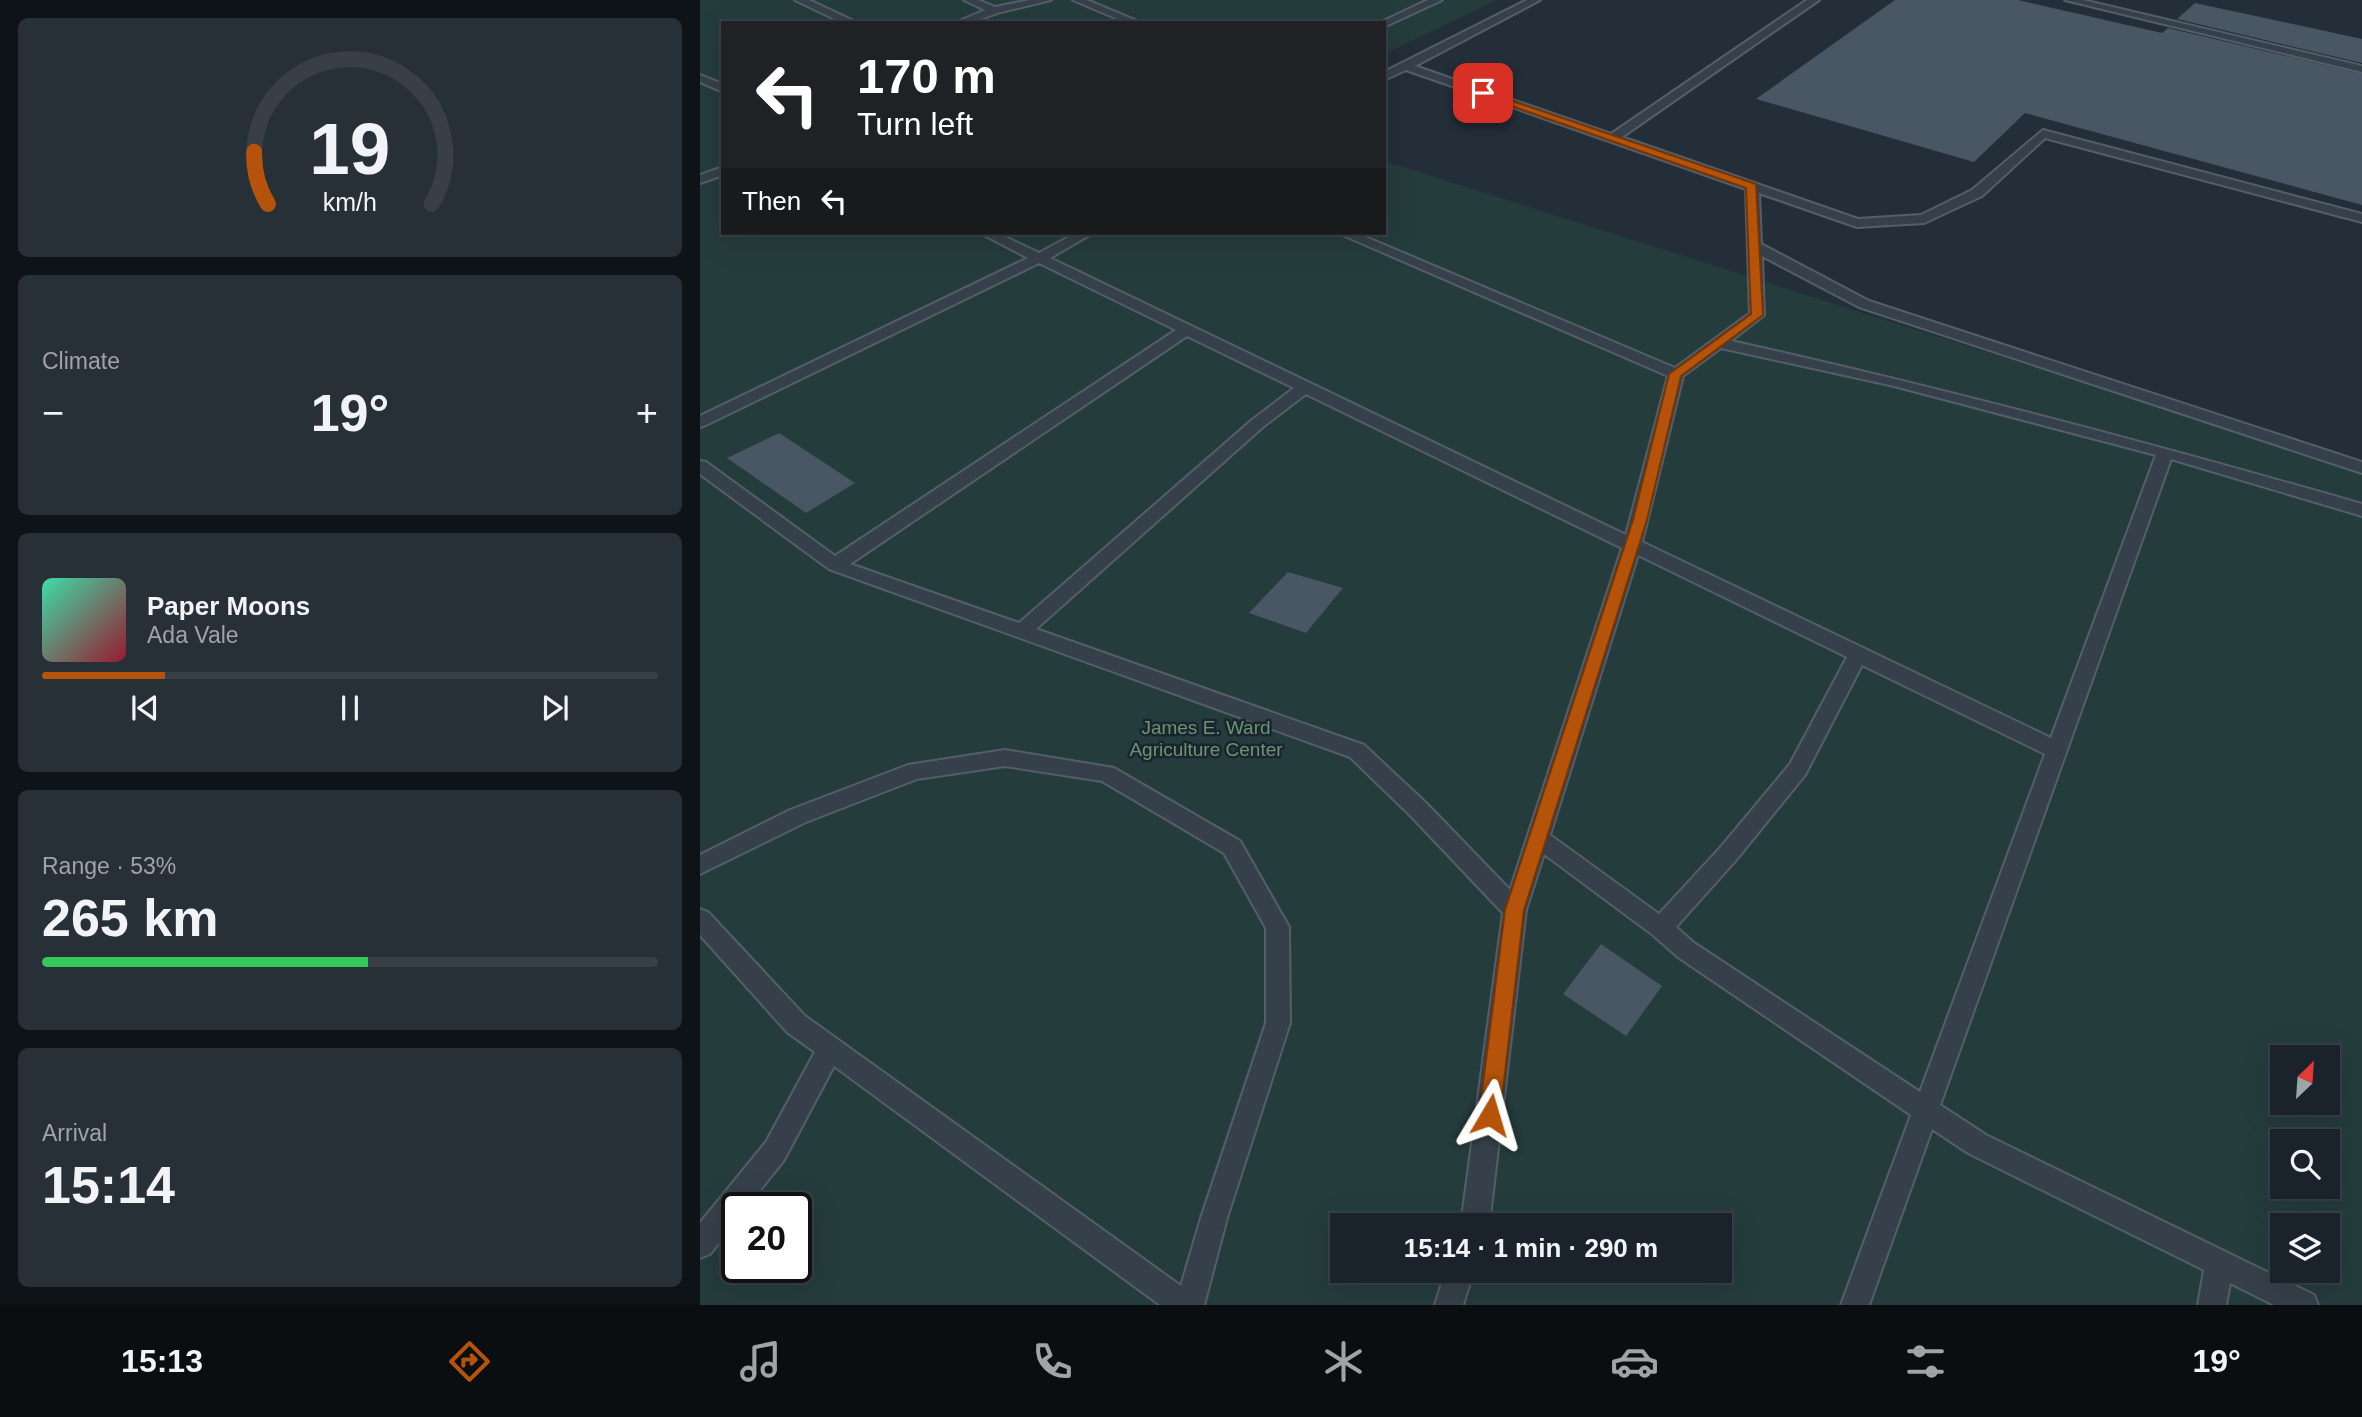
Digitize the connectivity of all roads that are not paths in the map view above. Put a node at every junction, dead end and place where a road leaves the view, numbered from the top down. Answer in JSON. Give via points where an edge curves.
{"nodes":[{"id":1,"x":800,"y":0,"type":"edge"},
{"id":2,"x":968,"y":0,"type":"edge"},
{"id":3,"x":1046,"y":0,"type":"edge"},
{"id":4,"x":1078,"y":0,"type":"edge"},
{"id":5,"x":1437,"y":0,"type":"edge"},
{"id":6,"x":1535,"y":0,"type":"edge"},
{"id":7,"x":1814,"y":0,"type":"edge"},
{"id":8,"x":2070,"y":0,"type":"edge"},
{"id":9,"x":994,"y":10,"type":"junction"},
{"id":10,"x":848,"y":21,"type":"edge"},
{"id":11,"x":965,"y":21,"type":"edge"},
{"id":12,"x":1132,"y":21,"type":"edge"},
{"id":13,"x":1386,"y":22,"type":"edge"},
{"id":14,"x":1405,"y":66,"type":"junction"},
{"id":15,"x":2362,"y":69,"type":"edge"},
{"id":16,"x":1386,"y":76,"type":"edge"},
{"id":17,"x":700,"y":78,"type":"edge"},
{"id":18,"x":721,"y":88,"type":"edge"},
{"id":19,"x":1613,"y":138,"type":"junction"},
{"id":20,"x":721,"y":172,"type":"edge"},
{"id":21,"x":700,"y":179,"type":"edge"},
{"id":22,"x":1752,"y":186,"type":"junction"},
{"id":23,"x":2362,"y":218,"type":"edge"},
{"id":24,"x":991,"y":235,"type":"edge"},
{"id":25,"x":1082,"y":235,"type":"edge"},
{"id":26,"x":1350,"y":235,"type":"edge"},
{"id":27,"x":1754,"y":246,"type":"junction"},
{"id":28,"x":1039,"y":258,"type":"junction"},
{"id":29,"x":1186,"y":330,"type":"junction"},
{"id":30,"x":1719,"y":343,"type":"junction"},
{"id":31,"x":1675,"y":374,"type":"junction"},
{"id":32,"x":1304,"y":388,"type":"junction"},
{"id":33,"x":700,"y":422,"type":"edge"},
{"id":34,"x":2165,"y":452,"type":"junction"},
{"id":35,"x":700,"y":466,"type":"edge"},
{"id":36,"x":2362,"y":468,"type":"edge"},
{"id":37,"x":2362,"y":510,"type":"edge"},
{"id":38,"x":1631,"y":547,"type":"junction"},
{"id":39,"x":835,"y":565,"type":"junction"},
{"id":40,"x":1022,"y":632,"type":"junction"},
{"id":41,"x":1857,"y":656,"type":"junction"},
{"id":42,"x":2056,"y":751,"type":"junction"},
{"id":43,"x":1538,"y":838,"type":"junction"},
{"id":44,"x":700,"y":865,"type":"edge"},
{"id":45,"x":1515,"y":910,"type":"junction"},
{"id":46,"x":700,"y":919,"type":"edge"},
{"id":47,"x":1661,"y":928,"type":"junction"},
{"id":48,"x":830,"y":1049,"type":"junction"},
{"id":49,"x":1924,"y":1109,"type":"junction"},
{"id":50,"x":1477,"y":1213,"type":"edge"},
{"id":51,"x":700,"y":1244,"type":"edge"},
{"id":52,"x":2219,"y":1265,"type":"junction"},
{"id":53,"x":1456,"y":1283,"type":"edge"},
{"id":54,"x":1184,"y":1305,"type":"edge"},
{"id":55,"x":1190,"y":1305,"type":"edge"},
{"id":56,"x":1449,"y":1305,"type":"edge"},
{"id":57,"x":1855,"y":1305,"type":"edge"},
{"id":58,"x":2212,"y":1305,"type":"edge"},
{"id":59,"x":2304,"y":1305,"type":"edge"}],
"edges":[{"from":1,"to":10,"type":"lane"},
{"from":2,"to":9,"type":"lane"},
{"from":3,"to":9,"type":"lane"},
{"from":4,"to":12,"type":"lane"},
{"from":5,"to":13,"type":"lane"},
{"from":6,"to":14,"type":"lane"},
{"from":7,"to":19,"type":"lane"},
{"from":8,"to":15,"type":"lane"},
{"from":9,"to":11,"type":"lane"},
{"from":14,"to":16,"type":"lane"},
{"from":14,"to":19,"type":"lane"},
{"from":17,"to":18,"type":"lane"},
{"from":19,"to":22,"type":"lane"},
{"from":20,"to":21,"type":"lane"},
{"from":22,"to":23,"type":"lane","via":[[1857,223],[1924,219],[1976,193],[2043,134]]},
{"from":22,"to":27,"type":"lane"},
{"from":24,"to":28,"type":"lane"},
{"from":25,"to":28,"type":"lane"},
{"from":26,"to":31,"type":"lane"},
{"from":27,"to":30,"type":"lane","via":[[1757,315]]},
{"from":27,"to":36,"type":"lane","via":[[1864,304]]},
{"from":28,"to":29,"type":"lane"},
{"from":28,"to":33,"type":"lane"},
{"from":29,"to":32,"type":"lane"},
{"from":29,"to":39,"type":"lane"},
{"from":30,"to":31,"type":"lane"},
{"from":30,"to":34,"type":"lane","via":[[1896,382]]},
{"from":31,"to":38,"type":"lane"},
{"from":32,"to":38,"type":"lane"},
{"from":32,"to":40,"type":"lane","via":[[1258,423]]},
{"from":34,"to":37,"type":"lane"},
{"from":34,"to":42,"type":"lane"},
{"from":35,"to":39,"type":"lane"},
{"from":38,"to":41,"type":"lane"},
{"from":38,"to":43,"type":"lane"},
{"from":39,"to":40,"type":"lane"},
{"from":40,"to":45,"type":"lane","via":[[1357,751]]},
{"from":41,"to":42,"type":"lane"},
{"from":41,"to":47,"type":"lane","via":[[1798,769]]},
{"from":42,"to":49,"type":"lane"},
{"from":43,"to":45,"type":"lane"},
{"from":43,"to":47,"type":"lane"},
{"from":44,"to":55,"type":"lane","via":[[799,816],[915,771],[1005,758],[1107,774],[1233,847],[1278,927],[1278,1023]]},
{"from":45,"to":50,"type":"lane"},
{"from":46,"to":48,"type":"lane","via":[[796,1024]]},
{"from":47,"to":49,"type":"lane","via":[[1686,950]]},
{"from":48,"to":51,"type":"lane","via":[[775,1151]]},
{"from":48,"to":54,"type":"lane"},
{"from":49,"to":52,"type":"lane","via":[[1977,1144]]},
{"from":49,"to":57,"type":"lane"},
{"from":52,"to":58,"type":"lane"},
{"from":52,"to":59,"type":"lane"},
{"from":53,"to":56,"type":"lane"}]}
